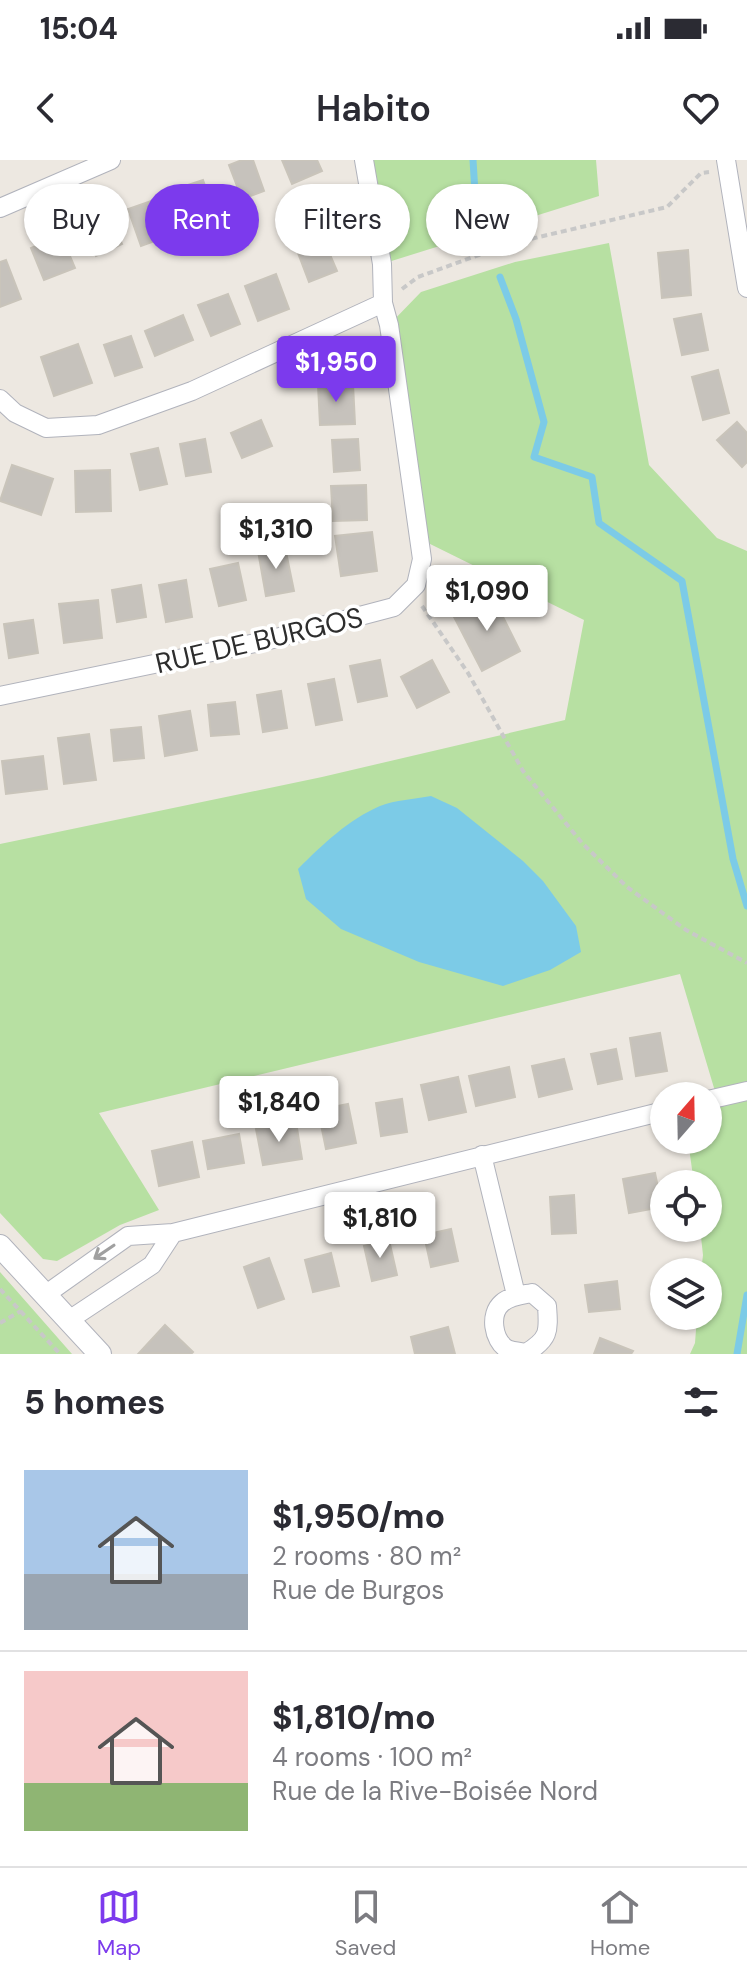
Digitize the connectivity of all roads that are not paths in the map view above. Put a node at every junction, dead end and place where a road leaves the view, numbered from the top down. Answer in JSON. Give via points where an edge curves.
{"nodes":[{"id":1,"x":111,"y":160,"type":"edge"},
{"id":2,"x":364,"y":160,"type":"edge"},
{"id":3,"x":727,"y":164,"type":"edge"},
{"id":4,"x":0,"y":208,"type":"edge"},
{"id":5,"x":747,"y":288,"type":"edge"},
{"id":6,"x":383,"y":303,"type":"junction"},
{"id":7,"x":0,"y":399,"type":"edge"},
{"id":8,"x":0,"y":696,"type":"edge"},
{"id":9,"x":747,"y":1091,"type":"edge"},
{"id":10,"x":722,"y":1097,"type":"edge"},
{"id":11,"x":650,"y":1114,"type":"edge"},
{"id":12,"x":482,"y":1155,"type":"junction"},
{"id":13,"x":173,"y":1233,"type":"junction"},
{"id":14,"x":0,"y":1246,"type":"edge"},
{"id":15,"x":45,"y":1295,"type":"junction"},
{"id":16,"x":516,"y":1295,"type":"dead end"},
{"id":17,"x":69,"y":1320,"type":"junction"},
{"id":18,"x":100,"y":1354,"type":"edge"}],
"edges":[{"from":1,"to":4,"type":"street"},
{"from":2,"to":6,"type":"street","via":[[382,264]]},
{"from":3,"to":5,"type":"street"},
{"from":6,"to":7,"type":"street","via":[[192,391],[98,425],[46,428]]},
{"from":6,"to":8,"type":"street","name":"RUE DE BURGOS","via":[[422,559],[411,591],[394,607],[265,641]]},
{"from":9,"to":10,"type":"street"},
{"from":11,"to":12,"type":"street"},
{"from":12,"to":13,"type":"street"},
{"from":12,"to":16,"type":"street"},
{"from":13,"to":15,"type":"street","one_way":true,"via":[[128,1236]]},
{"from":13,"to":17,"type":"street","via":[[152,1265]]},
{"from":14,"to":15,"type":"street"},
{"from":15,"to":17,"type":"street"},
{"from":17,"to":18,"type":"street"}]}
